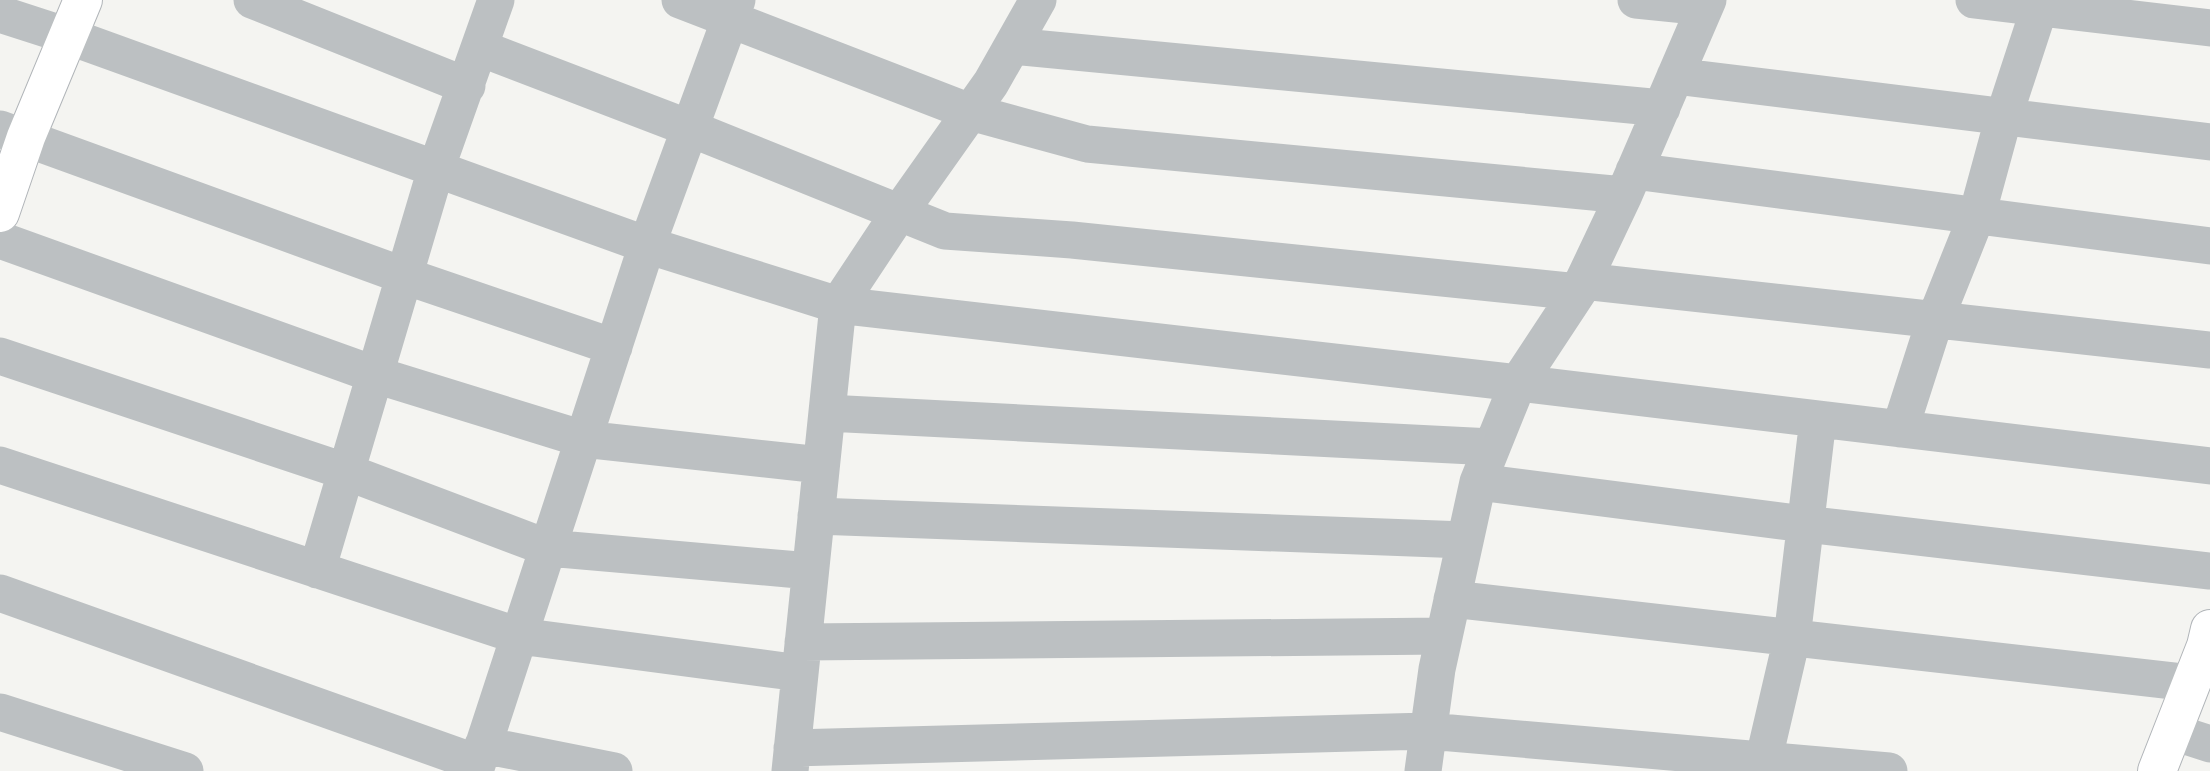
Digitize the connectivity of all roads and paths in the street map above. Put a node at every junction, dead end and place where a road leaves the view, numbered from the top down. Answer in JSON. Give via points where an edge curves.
{"nodes":[{"id":1,"x":83,"y":0,"type":"edge"},
{"id":2,"x":252,"y":0,"type":"edge"},
{"id":3,"x":496,"y":0,"type":"edge"},
{"id":4,"x":680,"y":0,"type":"edge"},
{"id":5,"x":1636,"y":0,"type":"edge"},
{"id":6,"x":1973,"y":0,"type":"edge"},
{"id":7,"x":1706,"y":3,"type":"edge"},
{"id":8,"x":1024,"y":4,"type":"edge"},
{"id":9,"x":2041,"y":4,"type":"edge"},
{"id":10,"x":733,"y":9,"type":"edge"},
{"id":11,"x":0,"y":14,"type":"edge"},
{"id":12,"x":2210,"y":28,"type":"edge"},
{"id":13,"x":68,"y":36,"type":"junction"},
{"id":14,"x":1012,"y":46,"type":"junction"},
{"id":15,"x":480,"y":48,"type":"junction"},
{"id":16,"x":467,"y":86,"type":"junction"},
{"id":17,"x":1668,"y":92,"type":"junction"},
{"id":18,"x":970,"y":112,"type":"junction"},
{"id":19,"x":2004,"y":116,"type":"junction"},
{"id":20,"x":689,"y":128,"type":"junction"},
{"id":21,"x":13,"y":133,"type":"edge"},
{"id":22,"x":2210,"y":142,"type":"edge"},
{"id":23,"x":436,"y":169,"type":"junction"},
{"id":24,"x":1629,"y":183,"type":"junction"},
{"id":25,"x":0,"y":213,"type":"edge"},
{"id":26,"x":899,"y":213,"type":"junction"},
{"id":27,"x":1977,"y":215,"type":"junction"},
{"id":28,"x":0,"y":240,"type":"edge"},
{"id":29,"x":647,"y":245,"type":"junction"},
{"id":30,"x":2210,"y":246,"type":"edge"},
{"id":31,"x":405,"y":276,"type":"junction"},
{"id":32,"x":1581,"y":286,"type":"junction"},
{"id":33,"x":838,"y":305,"type":"junction"},
{"id":34,"x":1935,"y":320,"type":"junction"},
{"id":35,"x":614,"y":347,"type":"junction"},
{"id":36,"x":2210,"y":351,"type":"edge"},
{"id":37,"x":0,"y":356,"type":"edge"},
{"id":38,"x":376,"y":375,"type":"junction"},
{"id":39,"x":1518,"y":383,"type":"junction"},
{"id":40,"x":827,"y":412,"type":"junction"},
{"id":41,"x":1818,"y":419,"type":"junction"},
{"id":42,"x":1900,"y":429,"type":"junction"},
{"id":43,"x":583,"y":439,"type":"junction"},
{"id":44,"x":1492,"y":447,"type":"junction"},
{"id":45,"x":0,"y":465,"type":"edge"},
{"id":46,"x":821,"y":465,"type":"junction"},
{"id":47,"x":2210,"y":466,"type":"edge"},
{"id":48,"x":347,"y":472,"type":"junction"},
{"id":49,"x":1478,"y":482,"type":"junction"},
{"id":50,"x":816,"y":516,"type":"junction"},
{"id":51,"x":1805,"y":524,"type":"junction"},
{"id":52,"x":1465,"y":540,"type":"junction"},
{"id":53,"x":548,"y":548,"type":"junction"},
{"id":54,"x":317,"y":570,"type":"junction"},
{"id":55,"x":810,"y":571,"type":"junction"},
{"id":56,"x":2210,"y":571,"type":"edge"},
{"id":57,"x":0,"y":593,"type":"edge"},
{"id":58,"x":1452,"y":599,"type":"junction"},
{"id":59,"x":519,"y":636,"type":"junction"},
{"id":60,"x":1444,"y":636,"type":"junction"},
{"id":61,"x":1792,"y":638,"type":"junction"},
{"id":62,"x":2209,"y":641,"type":"edge"},
{"id":63,"x":802,"y":658,"type":"junction"},
{"id":64,"x":2191,"y":683,"type":"junction"},
{"id":65,"x":0,"y":712,"type":"edge"},
{"id":66,"x":1428,"y":731,"type":"junction"},
{"id":67,"x":2173,"y":732,"type":"junction"},
{"id":68,"x":2210,"y":744,"type":"edge"},
{"id":69,"x":478,"y":760,"type":"edge"},
{"id":70,"x":791,"y":760,"type":"edge"},
{"id":71,"x":1761,"y":766,"type":"edge"},
{"id":72,"x":185,"y":771,"type":"edge"},
{"id":73,"x":614,"y":771,"type":"edge"},
{"id":74,"x":1423,"y":771,"type":"edge"},
{"id":75,"x":1889,"y":771,"type":"edge"},
{"id":76,"x":2157,"y":771,"type":"edge"}],
"edges":[{"from":1,"to":13,"type":"street"},
{"from":2,"to":16,"type":"street"},
{"from":3,"to":15,"type":"street"},
{"from":4,"to":10,"type":"street"},
{"from":5,"to":7,"type":"street"},
{"from":6,"to":9,"type":"street"},
{"from":7,"to":17,"type":"street"},
{"from":8,"to":14,"type":"street"},
{"from":9,"to":12,"type":"street"},
{"from":9,"to":19,"type":"street"},
{"from":10,"to":18,"type":"street"},
{"from":10,"to":20,"type":"street"},
{"from":11,"to":13,"type":"street"},
{"from":13,"to":21,"type":"street"},
{"from":13,"to":23,"type":"street"},
{"from":14,"to":17,"type":"street"},
{"from":14,"to":18,"type":"street"},
{"from":15,"to":16,"type":"street"},
{"from":15,"to":20,"type":"street"},
{"from":16,"to":23,"type":"street"},
{"from":17,"to":19,"type":"street"},
{"from":17,"to":24,"type":"street"},
{"from":18,"to":24,"type":"street","via":[[1087,144]]},
{"from":18,"to":26,"type":"street"},
{"from":19,"to":22,"type":"street"},
{"from":19,"to":27,"type":"street"},
{"from":20,"to":26,"type":"street"},
{"from":20,"to":29,"type":"street"},
{"from":21,"to":25,"type":"street"},
{"from":21,"to":31,"type":"street"},
{"from":23,"to":29,"type":"street"},
{"from":23,"to":31,"type":"street"},
{"from":24,"to":27,"type":"street"},
{"from":24,"to":32,"type":"street"},
{"from":26,"to":32,"type":"street","via":[[945,231]]},
{"from":26,"to":33,"type":"street"},
{"from":27,"to":30,"type":"street"},
{"from":27,"to":34,"type":"street"},
{"from":28,"to":38,"type":"street"},
{"from":29,"to":33,"type":"street"},
{"from":29,"to":35,"type":"street"},
{"from":31,"to":35,"type":"street"},
{"from":31,"to":38,"type":"street"},
{"from":32,"to":34,"type":"street"},
{"from":32,"to":39,"type":"street"},
{"from":33,"to":39,"type":"street"},
{"from":33,"to":40,"type":"street"},
{"from":34,"to":36,"type":"street"},
{"from":34,"to":42,"type":"street"},
{"from":35,"to":43,"type":"street"},
{"from":37,"to":48,"type":"street"},
{"from":38,"to":43,"type":"street"},
{"from":38,"to":48,"type":"street"},
{"from":39,"to":41,"type":"street"},
{"from":39,"to":44,"type":"street"},
{"from":40,"to":44,"type":"street"},
{"from":40,"to":46,"type":"street"},
{"from":41,"to":42,"type":"street"},
{"from":41,"to":51,"type":"street"},
{"from":42,"to":47,"type":"street"},
{"from":43,"to":46,"type":"street"},
{"from":43,"to":53,"type":"street"},
{"from":44,"to":49,"type":"street"},
{"from":45,"to":54,"type":"street"},
{"from":46,"to":50,"type":"street"},
{"from":48,"to":53,"type":"street"},
{"from":48,"to":54,"type":"street"},
{"from":49,"to":51,"type":"street"},
{"from":49,"to":52,"type":"street"},
{"from":50,"to":52,"type":"street"},
{"from":50,"to":55,"type":"street"},
{"from":51,"to":56,"type":"street"},
{"from":51,"to":61,"type":"street"},
{"from":52,"to":58,"type":"street"},
{"from":53,"to":55,"type":"street"},
{"from":53,"to":59,"type":"street"},
{"from":54,"to":59,"type":"street"},
{"from":55,"to":63,"type":"street"},
{"from":57,"to":69,"type":"street"},
{"from":58,"to":60,"type":"street"},
{"from":58,"to":61,"type":"street"},
{"from":59,"to":63,"type":"street"},
{"from":59,"to":69,"type":"street"},
{"from":60,"to":63,"type":"street"},
{"from":60,"to":66,"type":"street"},
{"from":61,"to":64,"type":"street"},
{"from":61,"to":71,"type":"street"},
{"from":62,"to":64,"type":"street"},
{"from":63,"to":70,"type":"street"},
{"from":64,"to":67,"type":"street"},
{"from":65,"to":72,"type":"street"},
{"from":66,"to":70,"type":"street"},
{"from":66,"to":71,"type":"street"},
{"from":66,"to":74,"type":"street"},
{"from":67,"to":68,"type":"street"},
{"from":67,"to":76,"type":"street"},
{"from":69,"to":73,"type":"street"},
{"from":71,"to":75,"type":"street"}]}
